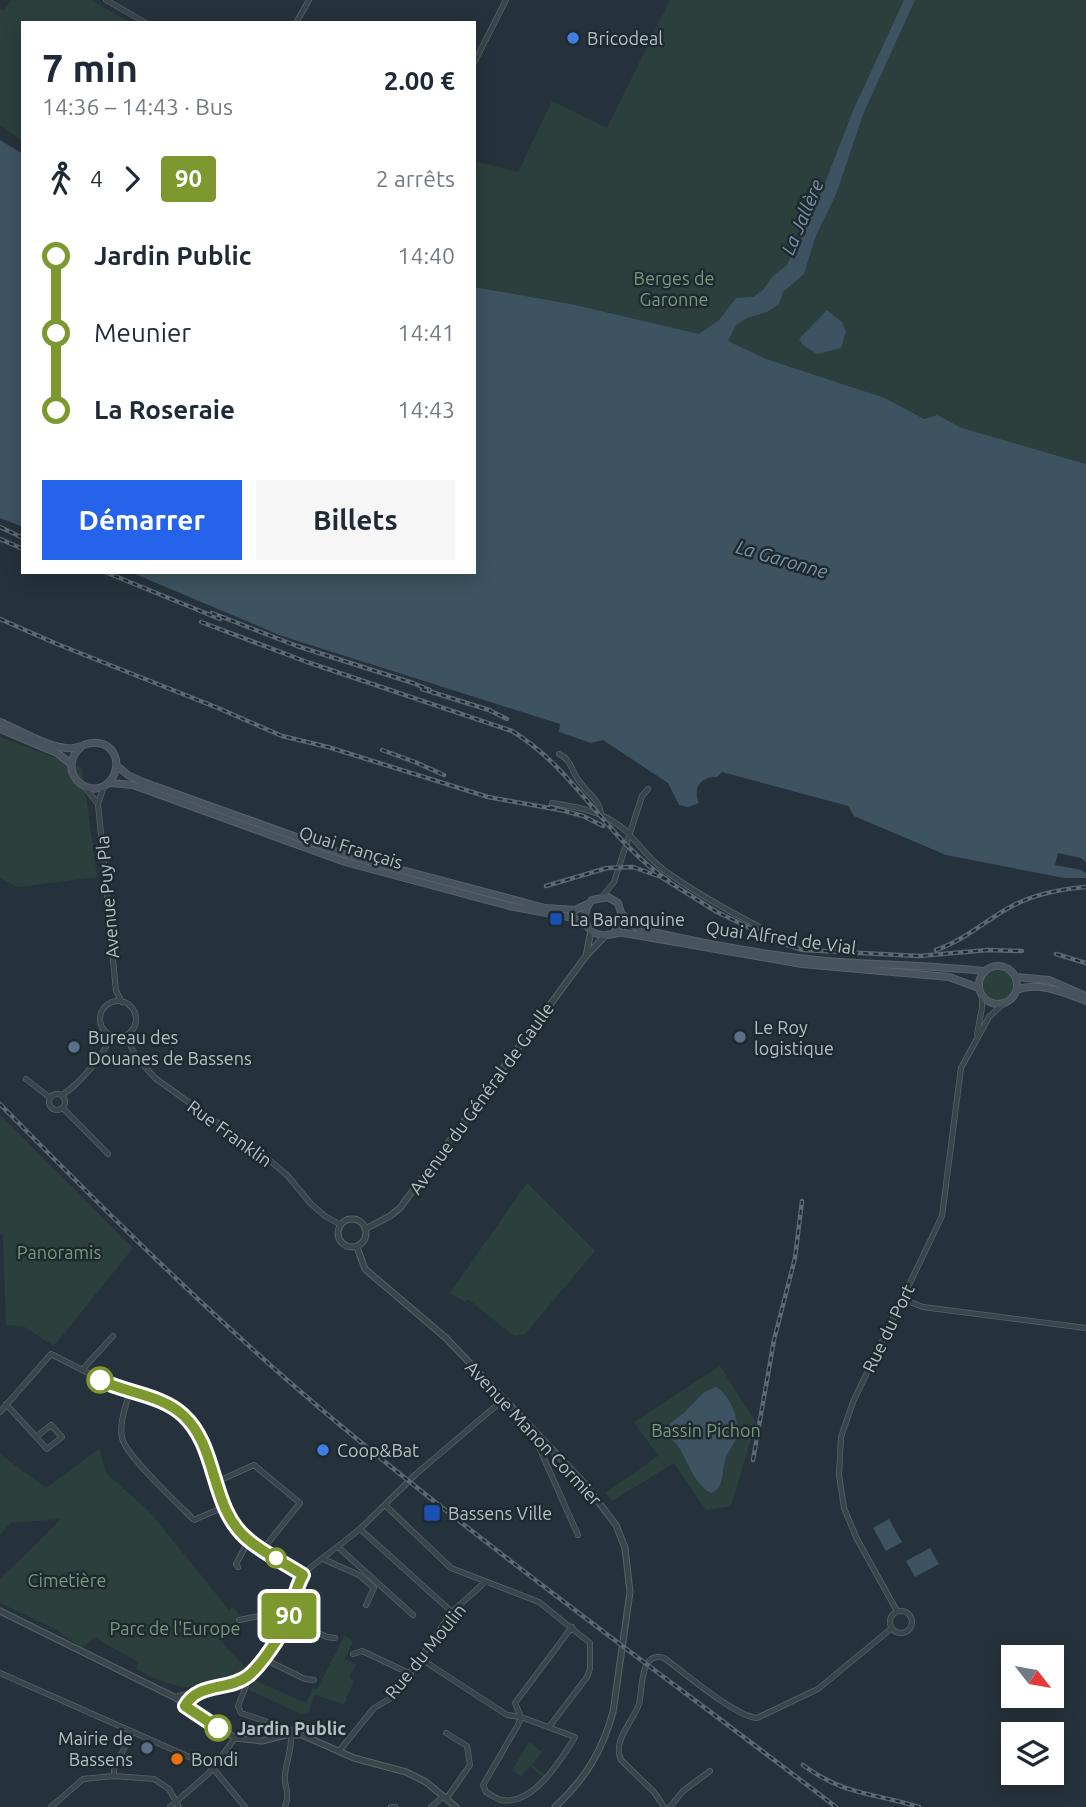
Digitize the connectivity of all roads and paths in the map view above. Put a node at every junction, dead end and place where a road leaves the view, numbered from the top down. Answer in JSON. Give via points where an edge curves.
{"nodes":[{"id":1,"x":106,"y":0,"type":"edge"},
{"id":2,"x":309,"y":0,"type":"edge"},
{"id":3,"x":506,"y":0,"type":"edge"},
{"id":4,"x":115,"y":2,"type":"edge"},
{"id":5,"x":143,"y":21,"type":"edge"},
{"id":6,"x":297,"y":21,"type":"edge"},
{"id":7,"x":476,"y":59,"type":"edge"},
{"id":8,"x":0,"y":722,"type":"edge"},
{"id":9,"x":0,"y":729,"type":"edge"},
{"id":10,"x":81,"y":747,"type":"junction"},
{"id":11,"x":559,"y":754,"type":"dead end"},
{"id":12,"x":71,"y":764,"type":"junction"},
{"id":13,"x":117,"y":766,"type":"junction"},
{"id":14,"x":107,"y":784,"type":"junction"},
{"id":15,"x":83,"y":786,"type":"junction"},
{"id":16,"x":648,"y":789,"type":"dead end"},
{"id":17,"x":552,"y":803,"type":"dead end"},
{"id":18,"x":98,"y":804,"type":"junction"},
{"id":19,"x":601,"y":814,"type":"junction"},
{"id":20,"x":630,"y":835,"type":"junction"},
{"id":21,"x":602,"y":897,"type":"junction"},
{"id":22,"x":588,"y":904,"type":"junction"},
{"id":23,"x":623,"y":914,"type":"junction"},
{"id":24,"x":589,"y":928,"type":"junction"},
{"id":25,"x":614,"y":933,"type":"junction"},
{"id":26,"x":605,"y":935,"type":"junction"},
{"id":27,"x":785,"y":940,"type":"dead end"},
{"id":28,"x":586,"y":956,"type":"junction"},
{"id":29,"x":985,"y":971,"type":"junction"},
{"id":30,"x":1016,"y":977,"type":"junction"},
{"id":31,"x":979,"y":988,"type":"junction"},
{"id":32,"x":1017,"y":990,"type":"junction"},
{"id":33,"x":116,"y":991,"type":"junction"},
{"id":34,"x":982,"y":996,"type":"junction"},
{"id":35,"x":1086,"y":998,"type":"edge"},
{"id":36,"x":122,"y":1002,"type":"junction"},
{"id":37,"x":109,"y":1004,"type":"junction"},
{"id":38,"x":1002,"y":1004,"type":"junction"},
{"id":39,"x":110,"y":1036,"type":"junction"},
{"id":40,"x":126,"y":1036,"type":"junction"},
{"id":41,"x":976,"y":1038,"type":"junction"},
{"id":42,"x":26,"y":1079,"type":"dead end"},
{"id":43,"x":62,"y":1095,"type":"junction"},
{"id":44,"x":49,"y":1097,"type":"junction"},
{"id":45,"x":63,"y":1108,"type":"junction"},
{"id":46,"x":108,"y":1154,"type":"dead end"},
{"id":47,"x":341,"y":1225,"type":"junction"},
{"id":48,"x":365,"y":1228,"type":"junction"},
{"id":49,"x":357,"y":1247,"type":"junction"},
{"id":50,"x":902,"y":1300,"type":"junction"},
{"id":51,"x":1086,"y":1328,"type":"edge"},
{"id":52,"x":113,"y":1336,"type":"dead end"},
{"id":53,"x":82,"y":1370,"type":"junction"},
{"id":54,"x":130,"y":1391,"type":"junction"},
{"id":55,"x":504,"y":1399,"type":"junction"},
{"id":56,"x":6,"y":1404,"type":"junction"},
{"id":57,"x":0,"y":1412,"type":"edge"},
{"id":58,"x":36,"y":1437,"type":"junction"},
{"id":59,"x":541,"y":1439,"type":"junction"},
{"id":60,"x":559,"y":1458,"type":"junction"},
{"id":61,"x":547,"y":1464,"type":"junction"},
{"id":62,"x":216,"y":1482,"type":"junction"},
{"id":63,"x":226,"y":1506,"type":"junction"},
{"id":64,"x":386,"y":1506,"type":"junction"},
{"id":65,"x":360,"y":1529,"type":"junction"},
{"id":66,"x":578,"y":1535,"type":"dead end"},
{"id":67,"x":249,"y":1540,"type":"junction"},
{"id":68,"x":338,"y":1546,"type":"junction"},
{"id":69,"x":263,"y":1549,"type":"junction"},
{"id":70,"x":322,"y":1559,"type":"junction"},
{"id":71,"x":238,"y":1567,"type":"dead end"},
{"id":72,"x":303,"y":1575,"type":"junction"},
{"id":73,"x":485,"y":1582,"type":"junction"},
{"id":74,"x":366,"y":1605,"type":"dead end"},
{"id":75,"x":291,"y":1610,"type":"junction"},
{"id":76,"x":0,"y":1611,"type":"edge"},
{"id":77,"x":897,"y":1611,"type":"junction"},
{"id":78,"x":452,"y":1612,"type":"junction"},
{"id":79,"x":413,"y":1615,"type":"dead end"},
{"id":80,"x":288,"y":1619,"type":"junction"},
{"id":81,"x":239,"y":1620,"type":"dead end"},
{"id":82,"x":572,"y":1628,"type":"junction"},
{"id":83,"x":892,"y":1628,"type":"junction"},
{"id":84,"x":335,"y":1638,"type":"dead end"},
{"id":85,"x":353,"y":1654,"type":"dead end"},
{"id":86,"x":262,"y":1658,"type":"junction"},
{"id":87,"x":421,"y":1659,"type":"junction"},
{"id":88,"x":0,"y":1673,"type":"edge"},
{"id":89,"x":411,"y":1674,"type":"junction"},
{"id":90,"x":246,"y":1677,"type":"junction"},
{"id":91,"x":314,"y":1680,"type":"dead end"},
{"id":92,"x":199,"y":1691,"type":"junction"},
{"id":93,"x":174,"y":1698,"type":"junction"},
{"id":94,"x":185,"y":1706,"type":"junction"},
{"id":95,"x":521,"y":1717,"type":"junction"},
{"id":96,"x":549,"y":1727,"type":"junction"},
{"id":97,"x":132,"y":1732,"type":"junction"},
{"id":98,"x":446,"y":1733,"type":"dead end"},
{"id":99,"x":291,"y":1735,"type":"junction"},
{"id":100,"x":234,"y":1738,"type":"junction"},
{"id":101,"x":339,"y":1751,"type":"junction"},
{"id":102,"x":212,"y":1767,"type":"junction"},
{"id":103,"x":710,"y":1771,"type":"dead end"},
{"id":104,"x":114,"y":1776,"type":"junction"},
{"id":105,"x":446,"y":1797,"type":"junction"},
{"id":106,"x":177,"y":1800,"type":"junction"},
{"id":107,"x":51,"y":1807,"type":"edge"},
{"id":108,"x":170,"y":1807,"type":"edge"},
{"id":109,"x":179,"y":1807,"type":"edge"},
{"id":110,"x":245,"y":1807,"type":"edge"},
{"id":111,"x":285,"y":1807,"type":"edge"},
{"id":112,"x":431,"y":1807,"type":"edge"},
{"id":113,"x":456,"y":1807,"type":"edge"},
{"id":114,"x":555,"y":1807,"type":"edge"},
{"id":115,"x":664,"y":1807,"type":"edge"},
{"id":116,"x":670,"y":1807,"type":"edge"}],
"edges":[{"from":1,"to":4,"type":"street"},
{"from":2,"to":6,"type":"street"},
{"from":3,"to":7,"type":"street"},
{"from":4,"to":5,"type":"street"},
{"from":8,"to":10,"type":"main road","via":[[60,747]]},
{"from":9,"to":12,"type":"main road","via":[[57,753]]},
{"from":10,"to":12,"type":"main road"},
{"from":10,"to":13,"type":"main road","via":[[93,742],[106,745]]},
{"from":11,"to":19,"type":"street","via":[[568,760]]},
{"from":12,"to":15,"type":"main road","via":[[74,777]]},
{"from":13,"to":14,"type":"main road"},
{"from":13,"to":22,"type":"main road","name":"Quai Français","via":[[143,782],[349,856],[545,908],[576,910]]},
{"from":14,"to":15,"type":"main road"},
{"from":14,"to":18,"type":"street","name":"Avenue Puy Pla"},
{"from":14,"to":24,"type":"main road","name":"Quai Français","via":[[133,785],[345,862],[533,912],[574,918]]},
{"from":15,"to":18,"type":"street"},
{"from":16,"to":20,"type":"street"},
{"from":17,"to":19,"type":"street"},
{"from":18,"to":33,"type":"street","name":"Avenue Puy Pla"},
{"from":19,"to":20,"type":"street"},
{"from":20,"to":21,"type":"street","via":[[614,882]]},
{"from":20,"to":27,"type":"street","via":[[667,873]]},
{"from":21,"to":22,"type":"main road"},
{"from":21,"to":23,"type":"main road","via":[[618,903]]},
{"from":22,"to":24,"type":"main road","via":[[584,915]]},
{"from":23,"to":25,"type":"main road"},
{"from":23,"to":29,"type":"main road","name":"Quai Alfred de Vial","via":[[639,929],[780,955]]},
{"from":24,"to":26,"type":"main road"},
{"from":24,"to":28,"type":"street","name":"Avenue du Général de Gaulle"},
{"from":25,"to":26,"type":"main road"},
{"from":25,"to":31,"type":"main road","name":"Quai Alfred de Vial","via":[[802,964],[948,976]]},
{"from":26,"to":28,"type":"street","name":"Avenue du Général de Gaulle"},
{"from":28,"to":48,"type":"street","name":"Avenue du Général de Gaulle","via":[[407,1199],[390,1216]]},
{"from":29,"to":30,"type":"main road","via":[[1000,966]]},
{"from":29,"to":31,"type":"main road"},
{"from":30,"to":32,"type":"main road"},
{"from":30,"to":35,"type":"main road","via":[[1049,981]]},
{"from":31,"to":34,"type":"main road"},
{"from":32,"to":35,"type":"main road","via":[[1043,988]]},
{"from":32,"to":38,"type":"main road"},
{"from":33,"to":36,"type":"street","name":"Avenue Puy Pla"},
{"from":33,"to":37,"type":"street"},
{"from":34,"to":38,"type":"main road"},
{"from":34,"to":41,"type":"street","name":"Rue du Port"},
{"from":36,"to":37,"type":"street"},
{"from":36,"to":40,"type":"street","via":[[132,1007],[136,1018],[134,1029]]},
{"from":37,"to":39,"type":"street","via":[[100,1021]]},
{"from":38,"to":41,"type":"street","name":"Rue du Port"},
{"from":39,"to":40,"type":"street"},
{"from":39,"to":43,"type":"street","via":[[108,1046]]},
{"from":40,"to":47,"type":"street","name":"Rue Franklin","via":[[136,1057],[155,1078],[268,1158],[311,1204]]},
{"from":41,"to":50,"type":"street","name":"Rue du Port","via":[[960,1077],[942,1216]]},
{"from":42,"to":44,"type":"street"},
{"from":43,"to":44,"type":"street"},
{"from":43,"to":45,"type":"street"},
{"from":44,"to":45,"type":"street","via":[[50,1108]]},
{"from":45,"to":46,"type":"street"},
{"from":47,"to":48,"type":"street","via":[[356,1220]]},
{"from":47,"to":49,"type":"street","via":[[341,1242]]},
{"from":48,"to":49,"type":"street","via":[[366,1237]]},
{"from":49,"to":55,"type":"street","name":"Avenue Manon Cormier","via":[[365,1269],[428,1321]]},
{"from":50,"to":51,"type":"street","via":[[923,1307]]},
{"from":50,"to":77,"type":"street","name":"Rue du Port","via":[[853,1402],[838,1456],[849,1522]]},
{"from":52,"to":53,"type":"street"},
{"from":53,"to":54,"type":"street"},
{"from":53,"to":56,"type":"street","via":[[51,1354]]},
{"from":54,"to":62,"type":"street","via":[[174,1407],[185,1416],[201,1436]]},
{"from":54,"to":63,"type":"street","via":[[121,1424],[123,1442],[136,1460],[194,1521]]},
{"from":55,"to":59,"type":"street","name":"Avenue Manon Cormier"},
{"from":55,"to":64,"type":"street","via":[[416,1474]]},
{"from":56,"to":57,"type":"street"},
{"from":56,"to":58,"type":"street"},
{"from":58,"to":58,"type":"street","via":[[47,1449],[62,1437],[51,1425]]},
{"from":59,"to":60,"type":"street","name":"Avenue Manon Cormier"},
{"from":59,"to":61,"type":"street","via":[[537,1443]]},
{"from":60,"to":61,"type":"street"},
{"from":60,"to":114,"type":"street","name":"Avenue Manon Cormier","via":[[616,1525],[625,1548],[630,1592],[608,1730],[577,1787]]},
{"from":61,"to":66,"type":"street"},
{"from":62,"to":63,"type":"street"},
{"from":62,"to":69,"type":"street","via":[[254,1465],[300,1503]]},
{"from":63,"to":67,"type":"street"},
{"from":64,"to":65,"type":"street"},
{"from":64,"to":73,"type":"street","via":[[450,1568]]},
{"from":65,"to":68,"type":"street"},
{"from":65,"to":78,"type":"street"},
{"from":67,"to":69,"type":"street"},
{"from":67,"to":71,"type":"street","via":[[237,1559]]},
{"from":68,"to":70,"type":"street"},
{"from":68,"to":79,"type":"street"},
{"from":69,"to":72,"type":"street"},
{"from":70,"to":72,"type":"street"},
{"from":70,"to":74,"type":"street","via":[[359,1575],[373,1588]]},
{"from":72,"to":75,"type":"street"},
{"from":73,"to":78,"type":"street","name":"Rue du Moulin"},
{"from":73,"to":82,"type":"street","via":[[539,1602]]},
{"from":75,"to":80,"type":"street"},
{"from":75,"to":81,"type":"street"},
{"from":76,"to":93,"type":"street"},
{"from":77,"to":83,"type":"street"},
{"from":77,"to":83,"type":"street","via":[[908,1613],[913,1623],[906,1632]]},
{"from":78,"to":87,"type":"street","name":"Rue du Moulin"},
{"from":80,"to":84,"type":"street"},
{"from":80,"to":86,"type":"street"},
{"from":82,"to":95,"type":"street","via":[[515,1703]]},
{"from":82,"to":96,"type":"street","via":[[590,1643],[590,1670]]},
{"from":83,"to":115,"type":"street","via":[[818,1689],[757,1718],[733,1708],[664,1658],[652,1658],[643,1671],[639,1706],[618,1752]]},
{"from":85,"to":89,"type":"street","via":[[362,1651]]},
{"from":86,"to":90,"type":"street"},
{"from":86,"to":91,"type":"street"},
{"from":87,"to":89,"type":"street","name":"Rue du Moulin"},
{"from":87,"to":95,"type":"street","via":[[508,1715]]},
{"from":88,"to":97,"type":"street"},
{"from":89,"to":101,"type":"street","name":"Rue du Moulin","via":[[393,1697],[374,1708]]},
{"from":90,"to":92,"type":"street"},
{"from":90,"to":99,"type":"street","via":[[238,1706],[241,1713],[290,1730]]},
{"from":92,"to":93,"type":"street"},
{"from":92,"to":94,"type":"street"},
{"from":93,"to":94,"type":"street"},
{"from":94,"to":100,"type":"street"},
{"from":95,"to":96,"type":"street"},
{"from":95,"to":96,"type":"street","via":[[483,1785],[501,1800],[521,1798],[558,1765],[575,1737]]},
{"from":97,"to":102,"type":"street"},
{"from":97,"to":104,"type":"street"},
{"from":98,"to":105,"type":"street","via":[[467,1746],[470,1765]]},
{"from":99,"to":100,"type":"street","via":[[262,1741]]},
{"from":99,"to":101,"type":"street","via":[[315,1739]]},
{"from":99,"to":111,"type":"street"},
{"from":100,"to":102,"type":"street"},
{"from":101,"to":105,"type":"street","via":[[405,1772]]},
{"from":102,"to":106,"type":"street"},
{"from":102,"to":110,"type":"street"},
{"from":103,"to":116,"type":"street"},
{"from":104,"to":106,"type":"street","via":[[154,1779]]},
{"from":104,"to":107,"type":"street","via":[[89,1777]]},
{"from":105,"to":112,"type":"street"},
{"from":105,"to":113,"type":"street"},
{"from":106,"to":108,"type":"street"},
{"from":106,"to":109,"type":"street"}]}
